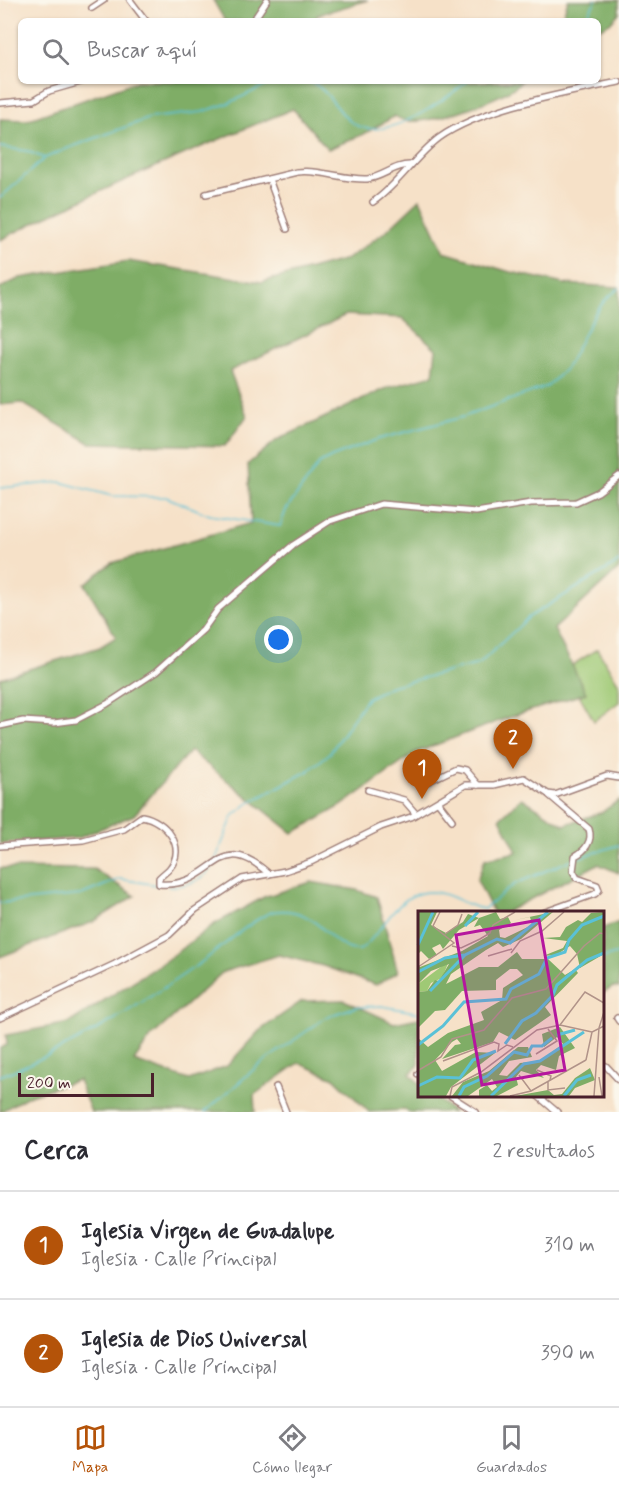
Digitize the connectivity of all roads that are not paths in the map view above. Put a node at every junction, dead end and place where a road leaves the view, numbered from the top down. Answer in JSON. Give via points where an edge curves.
{"nodes":[{"id":1,"x":104,"y":0,"type":"edge"},
{"id":2,"x":130,"y":0,"type":"edge"},
{"id":3,"x":267,"y":0,"type":"edge"},
{"id":4,"x":92,"y":8,"type":"dead end"},
{"id":5,"x":144,"y":18,"type":"edge"},
{"id":6,"x":255,"y":18,"type":"edge"},
{"id":7,"x":619,"y":82,"type":"edge"},
{"id":8,"x":74,"y":84,"type":"edge"},
{"id":9,"x":0,"y":103,"type":"edge"},
{"id":10,"x":411,"y":165,"type":"junction"},
{"id":11,"x":269,"y":179,"type":"junction"},
{"id":12,"x":206,"y":194,"type":"dead end"},
{"id":13,"x":373,"y":202,"type":"dead end"},
{"id":14,"x":287,"y":229,"type":"dead end"},
{"id":15,"x":619,"y":476,"type":"edge"},
{"id":16,"x":0,"y":726,"type":"edge"},
{"id":17,"x":619,"y":778,"type":"edge"},
{"id":18,"x":425,"y":783,"type":"dead end"},
{"id":19,"x":478,"y":785,"type":"junction"},
{"id":20,"x":368,"y":790,"type":"dead end"},
{"id":21,"x":548,"y":794,"type":"junction"},
{"id":22,"x":438,"y":802,"type":"junction"},
{"id":23,"x":416,"y":814,"type":"junction"},
{"id":24,"x":452,"y":820,"type":"dead end"},
{"id":25,"x":0,"y":846,"type":"edge"},
{"id":26,"x":269,"y":874,"type":"junction"},
{"id":27,"x":548,"y":911,"type":"edge"},
{"id":28,"x":0,"y":1018,"type":"edge"},
{"id":29,"x":606,"y":1066,"type":"dead end"},
{"id":30,"x":619,"y":1080,"type":"edge"},
{"id":31,"x":276,"y":1087,"type":"dead end"},
{"id":32,"x":454,"y":1097,"type":"edge"},
{"id":33,"x":540,"y":1097,"type":"edge"},
{"id":34,"x":286,"y":1112,"type":"edge"},
{"id":35,"x":476,"y":1112,"type":"edge"},
{"id":36,"x":557,"y":1112,"type":"edge"}],
"edges":[{"from":1,"to":4,"type":"street"},
{"from":2,"to":5,"type":"street"},
{"from":3,"to":6,"type":"street"},
{"from":7,"to":10,"type":"street","via":[[480,117],[442,136]]},
{"from":8,"to":9,"type":"street","via":[[34,100]]},
{"from":10,"to":11,"type":"street","via":[[367,179],[311,170]]},
{"from":10,"to":13,"type":"street"},
{"from":11,"to":12,"type":"street"},
{"from":11,"to":14,"type":"street"},
{"from":15,"to":16,"type":"street","via":[[598,492],[569,503],[531,503],[477,512],[381,504],[330,521],[293,545],[218,609],[203,630],[156,672],[106,704],[76,720],[23,721]]},
{"from":17,"to":21,"type":"street","via":[[608,776],[559,795]]},
{"from":18,"to":19,"type":"street","via":[[456,768],[465,770]]},
{"from":19,"to":21,"type":"street","via":[[524,778]]},
{"from":19,"to":22,"type":"street","via":[[462,786]]},
{"from":20,"to":23,"type":"street","via":[[403,799]]},
{"from":21,"to":27,"type":"street","via":[[589,829],[590,839],[582,852],[574,856],[573,871],[577,878],[597,885],[599,890]]},
{"from":22,"to":23,"type":"street"},
{"from":22,"to":24,"type":"street"},
{"from":23,"to":26,"type":"street","via":[[312,862]]},
{"from":25,"to":26,"type":"street","via":[[83,840],[124,830],[142,816],[170,830],[174,840],[173,861],[159,878],[159,884],[174,885],[196,877],[234,854],[244,855]]},
{"from":26,"to":28,"type":"street","via":[[242,879],[195,910],[169,935]]},
{"from":29,"to":30,"type":"street"},
{"from":31,"to":34,"type":"street"},
{"from":32,"to":35,"type":"street"},
{"from":33,"to":36,"type":"street"}]}
